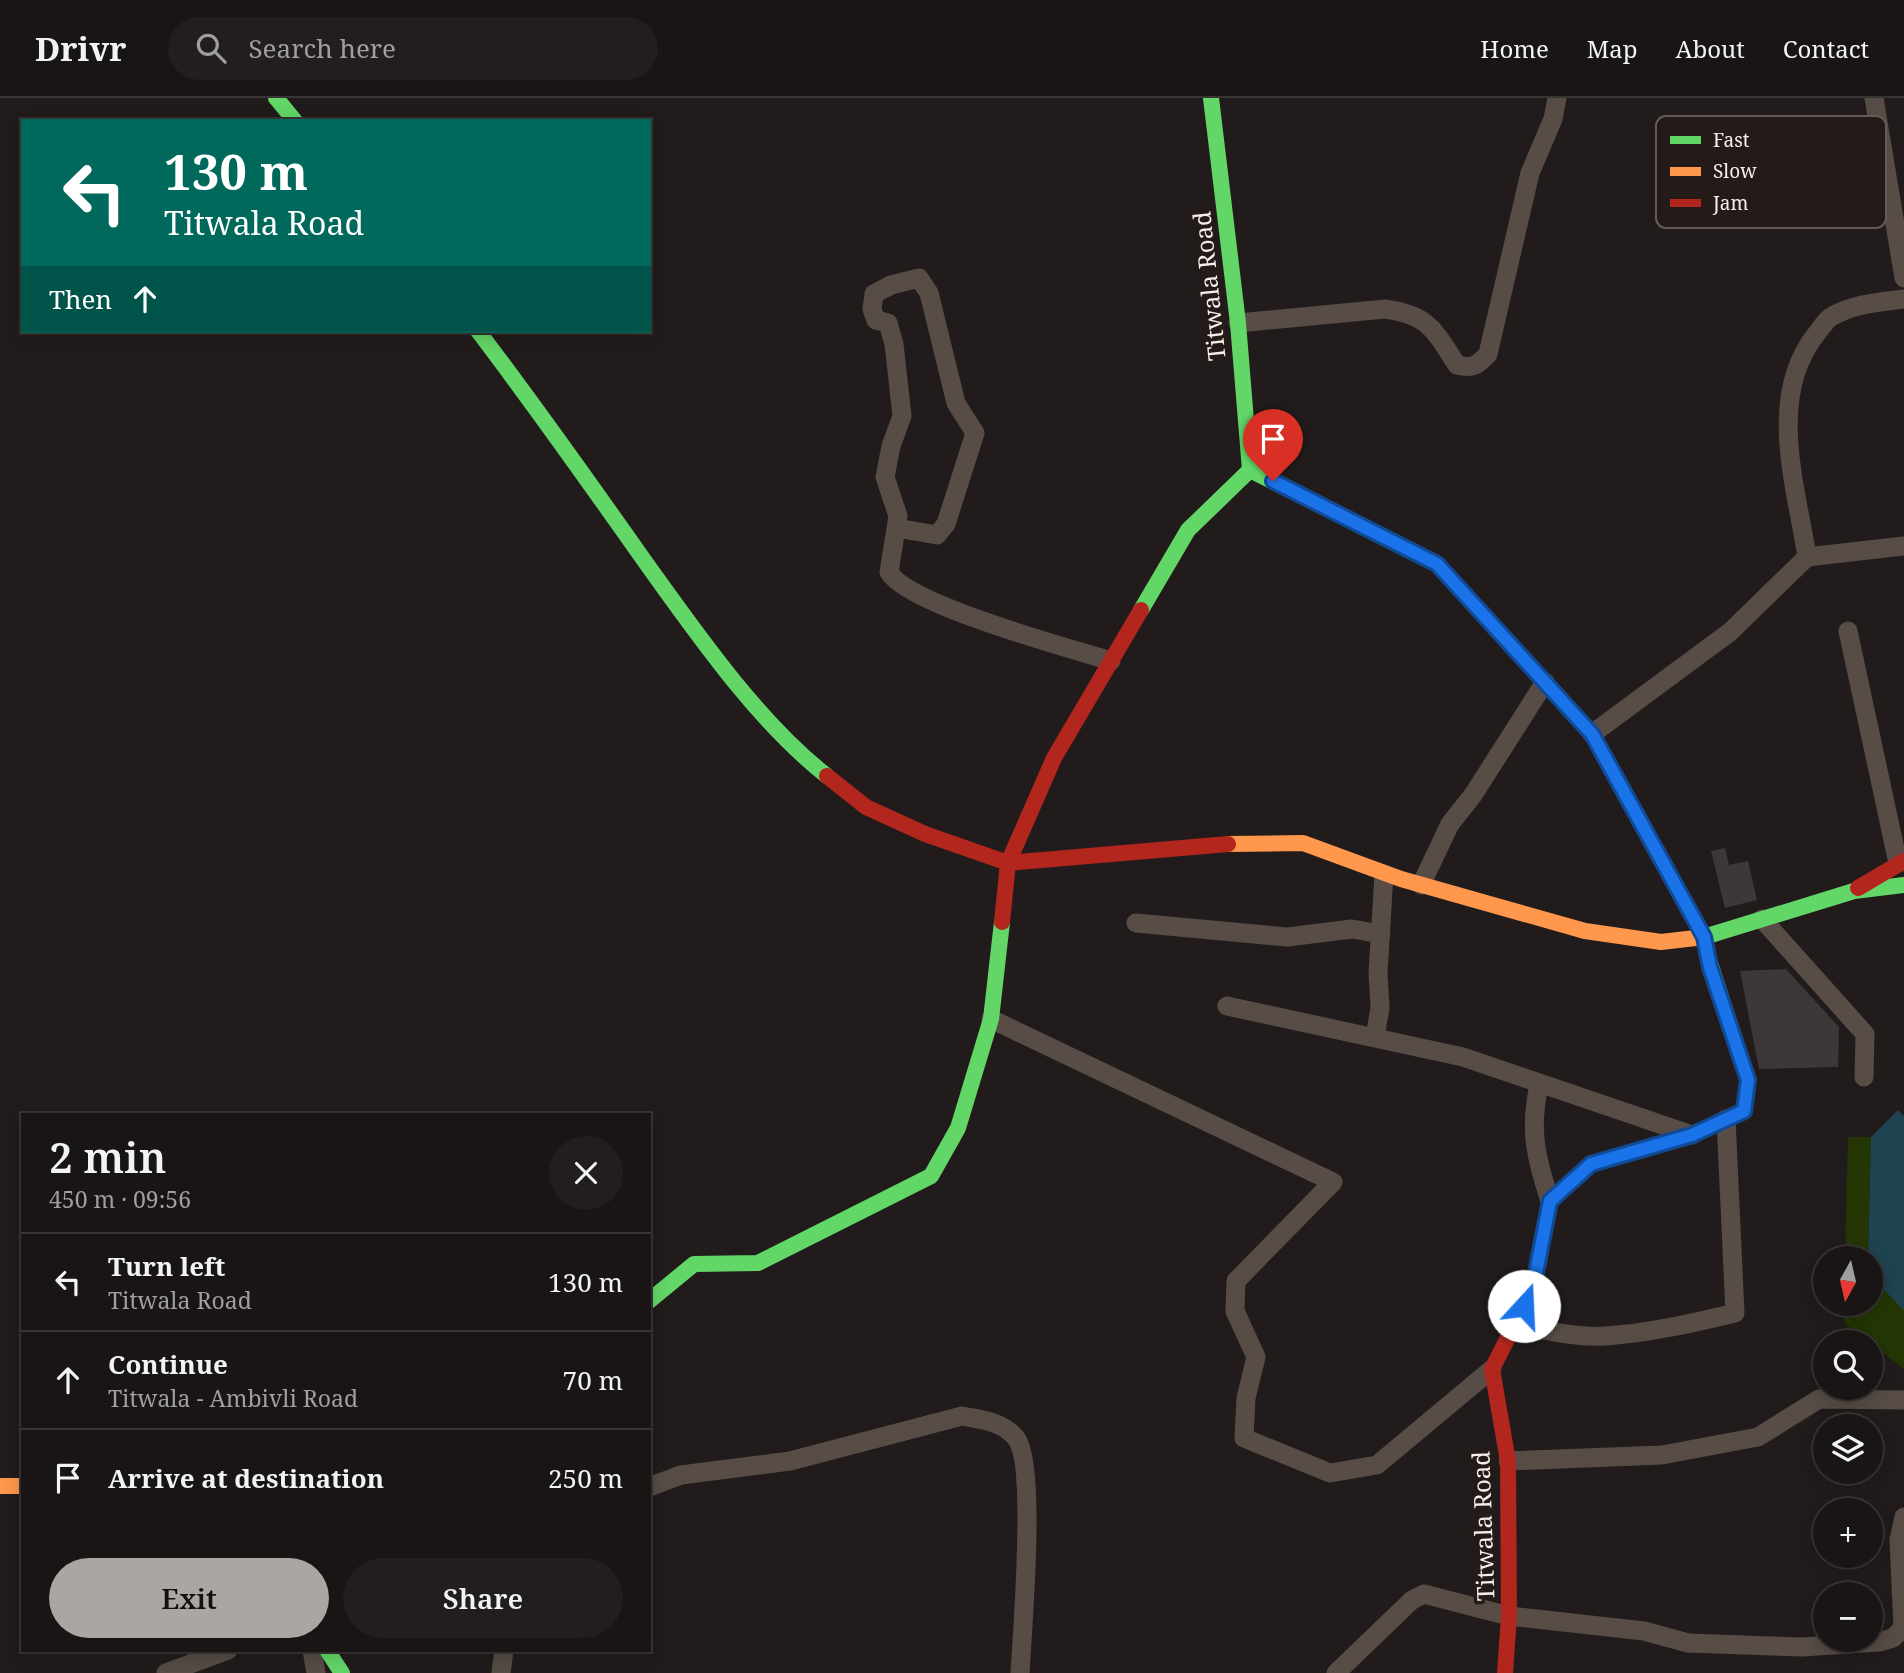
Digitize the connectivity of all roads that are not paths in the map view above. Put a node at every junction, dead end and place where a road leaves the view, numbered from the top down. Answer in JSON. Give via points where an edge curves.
{"nodes":[{"id":1,"x":276,"y":98,"type":"edge"},
{"id":2,"x":1211,"y":98,"type":"edge"},
{"id":3,"x":1557,"y":98,"type":"edge"},
{"id":4,"x":1874,"y":98,"type":"edge"},
{"id":5,"x":1877,"y":116,"type":"edge"},
{"id":6,"x":293,"y":119,"type":"edge"},
{"id":7,"x":1886,"y":170,"type":"edge"},
{"id":8,"x":1904,"y":278,"type":"edge"},
{"id":9,"x":1904,"y":299,"type":"edge"},
{"id":10,"x":1238,"y":323,"type":"junction"},
{"id":11,"x":480,"y":333,"type":"edge"},
{"id":12,"x":1250,"y":470,"type":"junction"},
{"id":13,"x":897,"y":528,"type":"junction"},
{"id":14,"x":1904,"y":546,"type":"edge"},
{"id":15,"x":1807,"y":556,"type":"junction"},
{"id":16,"x":1848,"y":631,"type":"dead end"},
{"id":17,"x":1111,"y":661,"type":"junction"},
{"id":18,"x":1545,"y":682,"type":"junction"},
{"id":19,"x":1592,"y":734,"type":"junction"},
{"id":20,"x":1901,"y":862,"type":"edge"},
{"id":21,"x":1008,"y":863,"type":"junction"},
{"id":22,"x":1384,"y":874,"type":"junction"},
{"id":23,"x":1904,"y":884,"type":"edge"},
{"id":24,"x":1421,"y":885,"type":"junction"},
{"id":25,"x":1854,"y":891,"type":"junction"},
{"id":26,"x":1762,"y":919,"type":"junction"},
{"id":27,"x":1136,"y":923,"type":"dead end"},
{"id":28,"x":1381,"y":934,"type":"junction"},
{"id":29,"x":1704,"y":937,"type":"junction"},
{"id":30,"x":1227,"y":1006,"type":"dead end"},
{"id":31,"x":991,"y":1019,"type":"junction"},
{"id":32,"x":1375,"y":1037,"type":"junction"},
{"id":33,"x":1864,"y":1077,"type":"dead end"},
{"id":34,"x":1539,"y":1085,"type":"junction"},
{"id":35,"x":1726,"y":1119,"type":"junction"},
{"id":36,"x":1692,"y":1135,"type":"junction"},
{"id":37,"x":1550,"y":1201,"type":"junction"},
{"id":38,"x":651,"y":1299,"type":"edge"},
{"id":39,"x":1515,"y":1324,"type":"junction"},
{"id":40,"x":1492,"y":1369,"type":"junction"},
{"id":41,"x":1904,"y":1400,"type":"edge"},
{"id":42,"x":1508,"y":1461,"type":"junction"},
{"id":43,"x":0,"y":1486,"type":"edge"},
{"id":44,"x":21,"y":1486,"type":"edge"},
{"id":45,"x":651,"y":1486,"type":"edge"},
{"id":46,"x":1904,"y":1517,"type":"edge"},
{"id":47,"x":1509,"y":1616,"type":"junction"},
{"id":48,"x":223,"y":1652,"type":"edge"},
{"id":49,"x":312,"y":1652,"type":"edge"},
{"id":50,"x":328,"y":1652,"type":"edge"},
{"id":51,"x":504,"y":1652,"type":"edge"},
{"id":52,"x":166,"y":1673,"type":"edge"},
{"id":53,"x":316,"y":1673,"type":"edge"},
{"id":54,"x":342,"y":1673,"type":"edge"},
{"id":55,"x":501,"y":1673,"type":"edge"},
{"id":56,"x":1020,"y":1673,"type":"edge"},
{"id":57,"x":1336,"y":1673,"type":"edge"},
{"id":58,"x":1505,"y":1673,"type":"edge"}],
"edges":[{"from":1,"to":6,"type":"street"},
{"from":2,"to":10,"type":"street","name":"Titwala Road"},
{"from":3,"to":10,"type":"street","via":[[1530,173],[1489,354],[1478,365],[1457,365],[1435,331],[1418,316],[1385,309]]},
{"from":4,"to":5,"type":"street"},
{"from":7,"to":8,"type":"street"},
{"from":9,"to":15,"type":"street","via":[[1866,304],[1830,317],[1796,368],[1789,398],[1789,444]]},
{"from":10,"to":12,"type":"street","name":"Titwala Road"},
{"from":11,"to":21,"type":"street","via":[[692,630],[806,760],[866,807]]},
{"from":12,"to":17,"type":"street","via":[[1188,530]]},
{"from":12,"to":18,"type":"street","via":[[1437,564]]},
{"from":13,"to":13,"type":"street","via":[[898,516],[886,477],[902,416],[894,344],[888,323],[876,320],[872,309],[874,294],[919,278],[929,293],[956,403],[975,433],[946,524],[937,535]]},
{"from":13,"to":17,"type":"street","via":[[889,572],[901,585],[947,608]]},
{"from":14,"to":15,"type":"street"},
{"from":15,"to":19,"type":"street","via":[[1730,632]]},
{"from":16,"to":20,"type":"street"},
{"from":17,"to":21,"type":"street","via":[[1054,758]]},
{"from":18,"to":19,"type":"street"},
{"from":18,"to":24,"type":"street","via":[[1450,824]]},
{"from":19,"to":29,"type":"street"},
{"from":20,"to":25,"type":"street"},
{"from":21,"to":22,"type":"street","via":[[1252,842],[1303,843]]},
{"from":21,"to":31,"type":"street"},
{"from":22,"to":24,"type":"street"},
{"from":22,"to":28,"type":"street"},
{"from":23,"to":25,"type":"street"},
{"from":24,"to":29,"type":"street","via":[[1585,931],[1661,942]]},
{"from":25,"to":26,"type":"street"},
{"from":26,"to":29,"type":"street"},
{"from":26,"to":33,"type":"street","via":[[1866,1034]]},
{"from":27,"to":28,"type":"street","via":[[1287,937],[1352,929]]},
{"from":28,"to":32,"type":"street"},
{"from":29,"to":35,"type":"street","via":[[1748,1080],[1744,1111]]},
{"from":30,"to":32,"type":"street"},
{"from":31,"to":38,"type":"street","via":[[958,1128],[931,1176],[758,1263],[694,1264]]},
{"from":31,"to":40,"type":"street","via":[[1333,1182],[1236,1281],[1236,1311],[1256,1357],[1246,1398],[1244,1438],[1330,1473],[1377,1465]]},
{"from":32,"to":34,"type":"street","via":[[1463,1057]]},
{"from":34,"to":36,"type":"street"},
{"from":34,"to":37,"type":"street","via":[[1534,1150]]},
{"from":35,"to":36,"type":"street"},
{"from":35,"to":39,"type":"street","via":[[1735,1313],[1604,1336]]},
{"from":36,"to":37,"type":"street","via":[[1591,1164]]},
{"from":37,"to":39,"type":"street","via":[[1533,1288]]},
{"from":39,"to":40,"type":"street"},
{"from":40,"to":42,"type":"street","name":"Titwala Road"},
{"from":41,"to":42,"type":"street","via":[[1819,1399],[1758,1437],[1662,1455]]},
{"from":42,"to":47,"type":"street","name":"Titwala Road"},
{"from":43,"to":44,"type":"street"},
{"from":45,"to":56,"type":"street","via":[[681,1475],[790,1461],[962,1416],[1005,1428],[1018,1440],[1026,1463]]},
{"from":46,"to":47,"type":"street","via":[[1899,1540],[1903,1628],[1893,1639],[1802,1647],[1688,1643],[1644,1631]]},
{"from":47,"to":57,"type":"street","via":[[1419,1595]]},
{"from":47,"to":58,"type":"street","name":"Titwala Road"},
{"from":48,"to":52,"type":"street"},
{"from":49,"to":53,"type":"street"},
{"from":50,"to":54,"type":"street"},
{"from":51,"to":55,"type":"street"}]}
